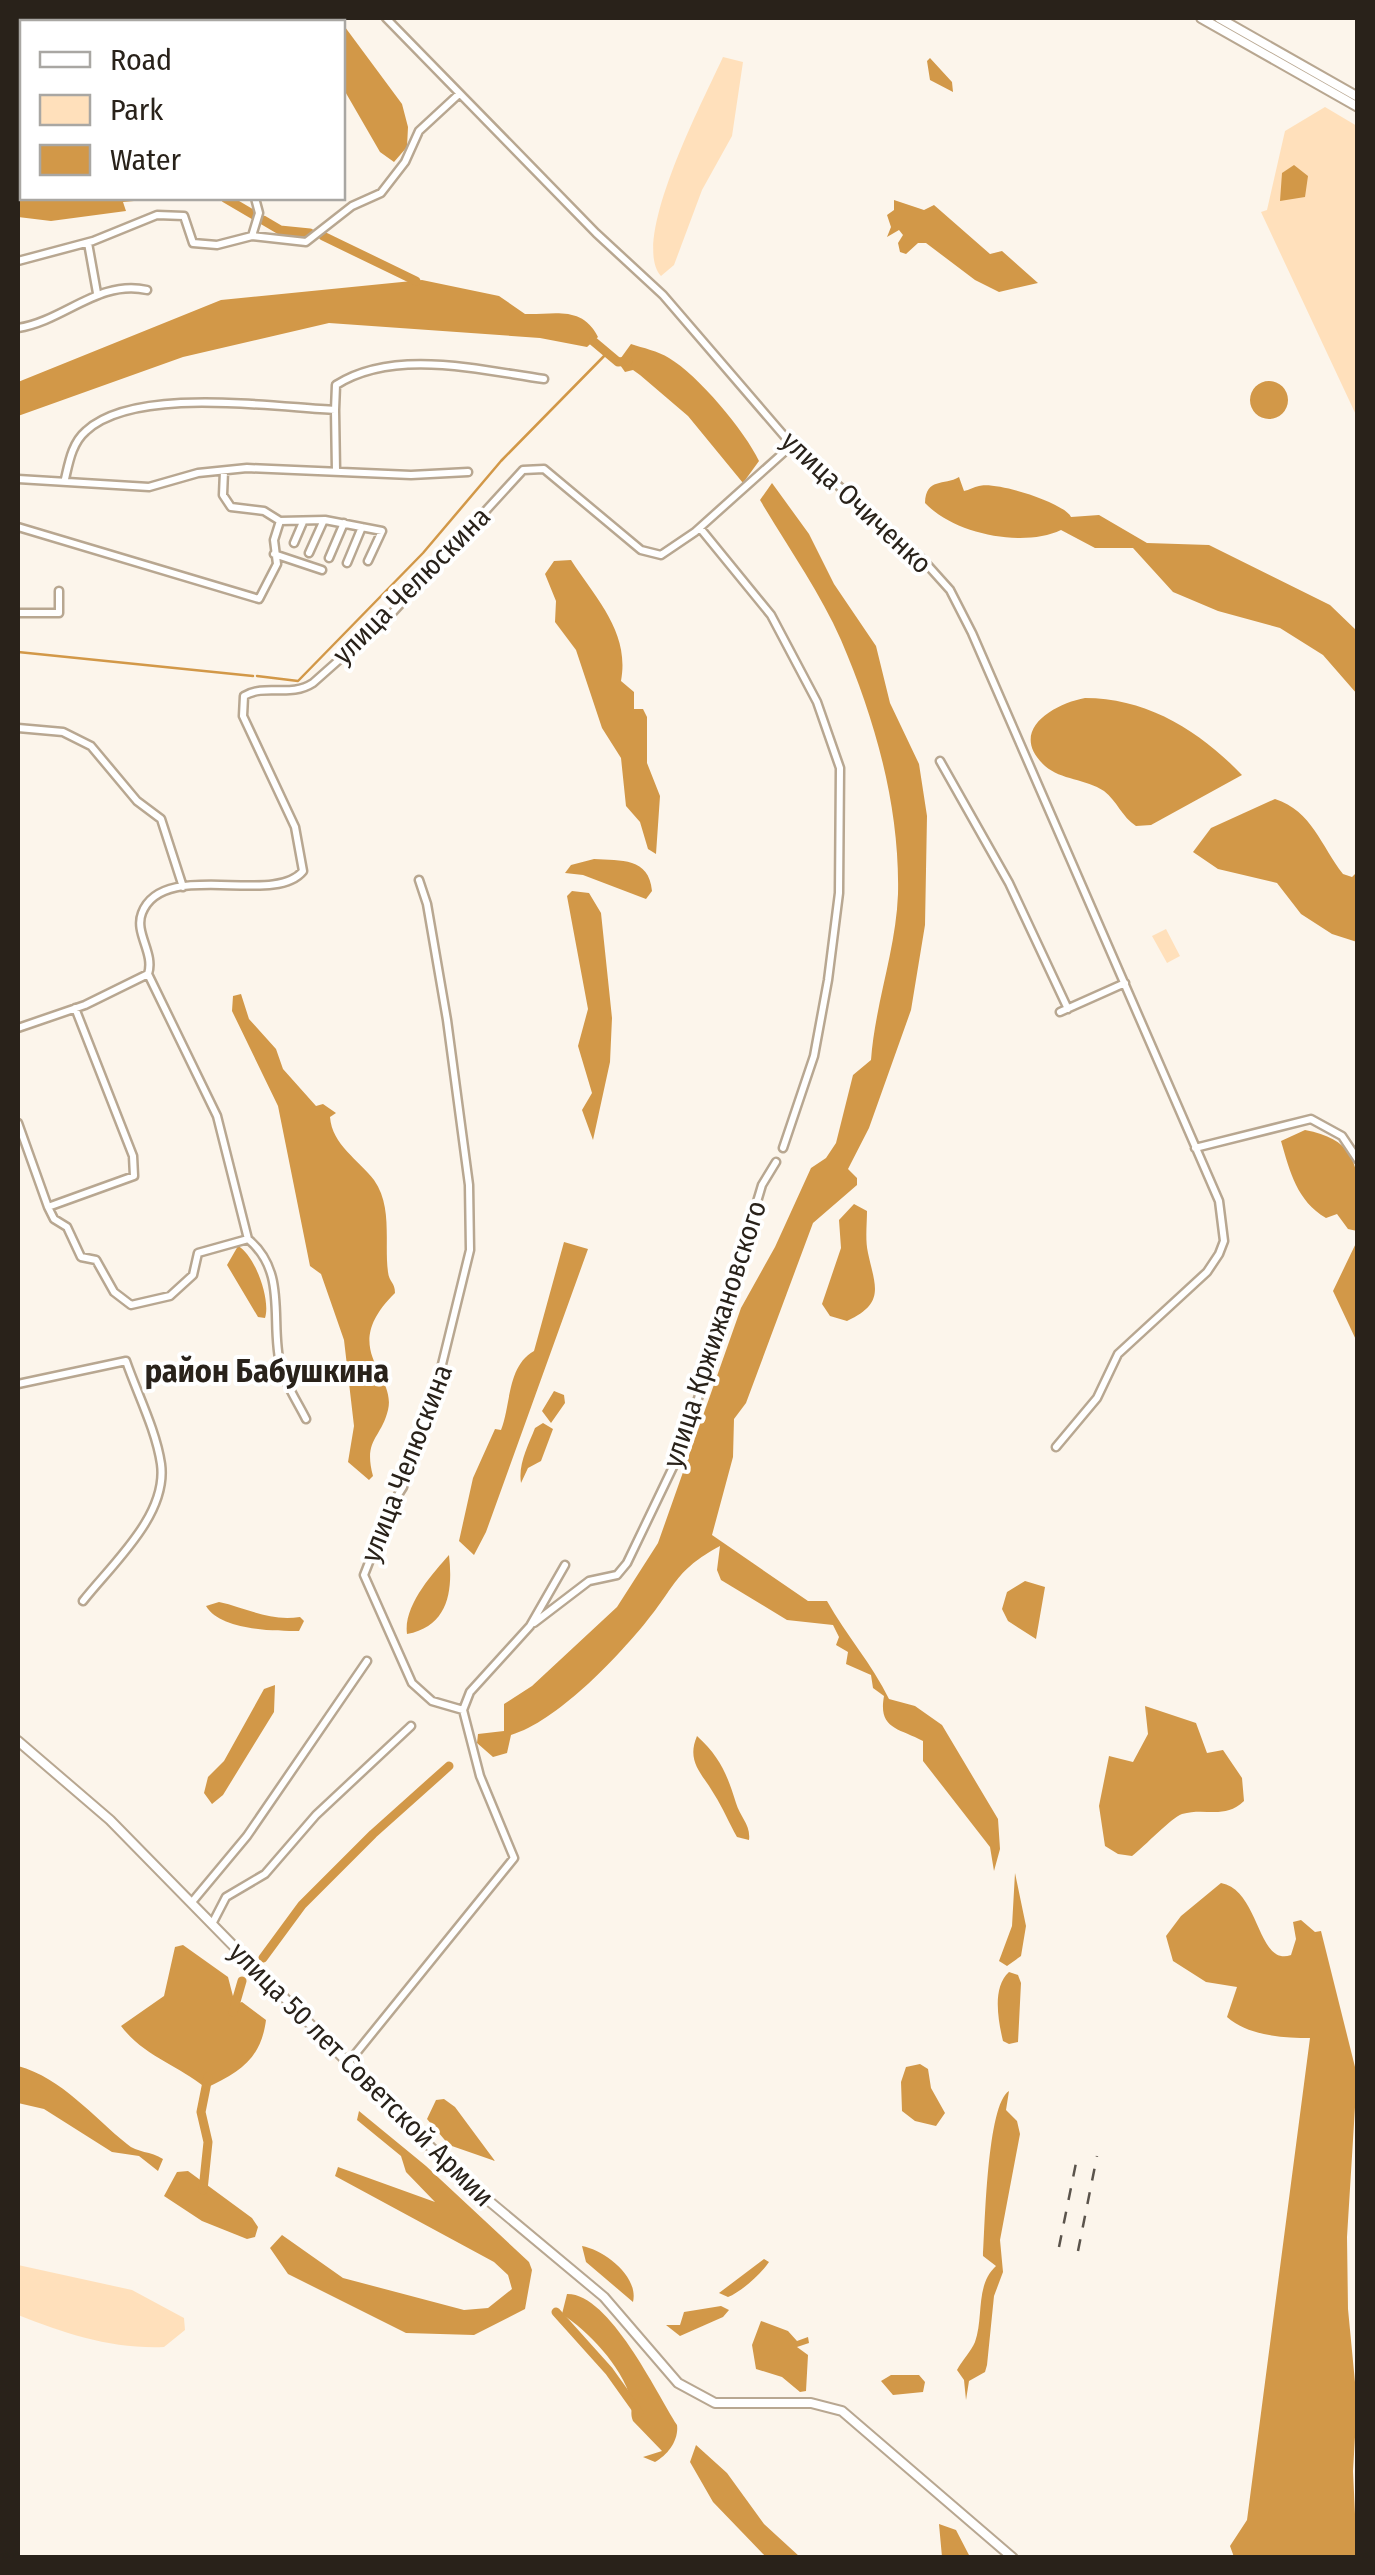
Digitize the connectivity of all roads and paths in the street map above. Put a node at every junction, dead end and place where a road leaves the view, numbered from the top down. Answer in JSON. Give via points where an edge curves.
{"nodes":[{"id":1,"x":386,"y":18,"type":"edge"},
{"id":2,"x":1201,"y":18,"type":"edge"},
{"id":3,"x":1219,"y":18,"type":"edge"},
{"id":4,"x":460,"y":94,"type":"junction"},
{"id":5,"x":1358,"y":97,"type":"edge"},
{"id":6,"x":1358,"y":107,"type":"edge"},
{"id":7,"x":256,"y":200,"type":"edge"},
{"id":8,"x":252,"y":236,"type":"junction"},
{"id":9,"x":88,"y":243,"type":"junction"},
{"id":10,"x":18,"y":261,"type":"edge"},
{"id":11,"x":147,"y":290,"type":"dead end"},
{"id":12,"x":97,"y":293,"type":"junction"},
{"id":13,"x":18,"y":328,"type":"edge"},
{"id":14,"x":544,"y":380,"type":"dead end"},
{"id":15,"x":334,"y":410,"type":"junction"},
{"id":16,"x":792,"y":446,"type":"junction"},
{"id":17,"x":224,"y":471,"type":"junction"},
{"id":18,"x":336,"y":471,"type":"junction"},
{"id":19,"x":468,"y":472,"type":"dead end"},
{"id":20,"x":18,"y":479,"type":"edge"},
{"id":21,"x":65,"y":479,"type":"junction"},
{"id":22,"x":280,"y":521,"type":"junction"},
{"id":23,"x":303,"y":522,"type":"junction"},
{"id":24,"x":323,"y":522,"type":"junction"},
{"id":25,"x":344,"y":523,"type":"junction"},
{"id":26,"x":18,"y":527,"type":"edge"},
{"id":27,"x":362,"y":527,"type":"junction"},
{"id":28,"x":700,"y":528,"type":"junction"},
{"id":29,"x":294,"y":543,"type":"dead end"},
{"id":30,"x":309,"y":553,"type":"dead end"},
{"id":31,"x":274,"y":554,"type":"junction"},
{"id":32,"x":329,"y":558,"type":"dead end"},
{"id":33,"x":368,"y":560,"type":"dead end"},
{"id":34,"x":347,"y":563,"type":"dead end"},
{"id":35,"x":322,"y":570,"type":"dead end"},
{"id":36,"x":59,"y":591,"type":"dead end"},
{"id":37,"x":18,"y":613,"type":"edge"},
{"id":38,"x":18,"y":728,"type":"edge"},
{"id":39,"x":940,"y":761,"type":"dead end"},
{"id":40,"x":419,"y":880,"type":"dead end"},
{"id":41,"x":184,"y":887,"type":"junction"},
{"id":42,"x":148,"y":974,"type":"junction"},
{"id":43,"x":1126,"y":986,"type":"junction"},
{"id":44,"x":75,"y":1008,"type":"junction"},
{"id":45,"x":18,"y":1028,"type":"edge"},
{"id":46,"x":18,"y":1123,"type":"edge"},
{"id":47,"x":783,"y":1148,"type":"dead end"},
{"id":48,"x":1195,"y":1148,"type":"junction"},
{"id":49,"x":1358,"y":1160,"type":"edge"},
{"id":50,"x":776,"y":1162,"type":"dead end"},
{"id":51,"x":48,"y":1207,"type":"junction"},
{"id":52,"x":248,"y":1239,"type":"junction"},
{"id":53,"x":18,"y":1384,"type":"edge"},
{"id":54,"x":306,"y":1419,"type":"dead end"},
{"id":55,"x":1056,"y":1447,"type":"dead end"},
{"id":56,"x":565,"y":1565,"type":"dead end"},
{"id":57,"x":83,"y":1601,"type":"dead end"},
{"id":58,"x":530,"y":1626,"type":"junction"},
{"id":59,"x":367,"y":1661,"type":"dead end"},
{"id":60,"x":463,"y":1710,"type":"junction"},
{"id":61,"x":411,"y":1726,"type":"dead end"},
{"id":62,"x":18,"y":1741,"type":"edge"},
{"id":63,"x":192,"y":1902,"type":"junction"},
{"id":64,"x":212,"y":1924,"type":"junction"},
{"id":65,"x":348,"y":2062,"type":"junction"},
{"id":66,"x":1013,"y":2558,"type":"edge"}],
"edges":[{"from":1,"to":4,"type":"street","name":"улица Очиченко"},
{"from":2,"to":6,"type":"main road"},
{"from":3,"to":5,"type":"main road"},
{"from":4,"to":8,"type":"street","via":[[419,131],[380,193],[306,242]]},
{"from":4,"to":16,"type":"street","name":"улица Очиченко","via":[[664,295]]},
{"from":7,"to":8,"type":"street"},
{"from":8,"to":9,"type":"street","via":[[193,243],[184,216],[157,214]]},
{"from":9,"to":10,"type":"street"},
{"from":9,"to":12,"type":"street"},
{"from":11,"to":12,"type":"street"},
{"from":12,"to":13,"type":"street","via":[[62,315]]},
{"from":14,"to":15,"type":"street","via":[[447,365],[359,370],[336,385]]},
{"from":15,"to":18,"type":"street"},
{"from":15,"to":21,"type":"street","via":[[175,404],[124,412],[85,431]]},
{"from":16,"to":28,"type":"street"},
{"from":16,"to":43,"type":"street","name":"улица Очиченко","via":[[950,590]]},
{"from":17,"to":18,"type":"street"},
{"from":17,"to":21,"type":"street","via":[[149,487]]},
{"from":17,"to":22,"type":"street","via":[[223,495],[232,508],[264,510]]},
{"from":18,"to":19,"type":"street"},
{"from":20,"to":21,"type":"street"},
{"from":22,"to":23,"type":"street"},
{"from":22,"to":31,"type":"street"},
{"from":23,"to":24,"type":"street"},
{"from":23,"to":29,"type":"street"},
{"from":24,"to":25,"type":"street"},
{"from":24,"to":30,"type":"street"},
{"from":25,"to":27,"type":"street"},
{"from":25,"to":32,"type":"street"},
{"from":26,"to":31,"type":"street","via":[[259,598],[277,564]]},
{"from":27,"to":33,"type":"street","via":[[382,532]]},
{"from":27,"to":34,"type":"street"},
{"from":28,"to":41,"type":"street","name":"улица Челюскина","via":[[652,556],[544,470],[523,470],[393,612],[313,683],[298,691],[244,696],[242,716],[294,827],[304,861],[300,876]]},
{"from":28,"to":47,"type":"street","via":[[771,615],[817,702],[840,768],[839,893],[828,980],[814,1056]]},
{"from":31,"to":35,"type":"street"},
{"from":36,"to":37,"type":"street","via":[[60,614]]},
{"from":38,"to":41,"type":"street","via":[[63,732],[91,746],[161,819]]},
{"from":39,"to":43,"type":"street","via":[[1009,883],[1064,1010]]},
{"from":40,"to":60,"type":"street","name":"улица Челюскина","via":[[469,1185],[470,1250],[434,1397],[364,1575],[412,1683],[432,1701]]},
{"from":41,"to":42,"type":"street","name":"улица Челюскина","via":[[155,897],[140,917]]},
{"from":42,"to":44,"type":"street"},
{"from":42,"to":52,"type":"street","name":"улица Челюскина","via":[[218,1116]]},
{"from":43,"to":48,"type":"street","name":"улица Очиченко"},
{"from":44,"to":45,"type":"street"},
{"from":44,"to":51,"type":"street","via":[[135,1172]]},
{"from":46,"to":51,"type":"street"},
{"from":48,"to":49,"type":"street","via":[[1310,1118],[1342,1136]]},
{"from":48,"to":55,"type":"street","name":"улица Очиченко","via":[[1219,1201],[1219,1254],[1118,1354],[1097,1398]]},
{"from":50,"to":58,"type":"street","name":"улица Кржижановского","via":[[762,1185],[685,1442],[627,1563],[617,1574],[589,1581]]},
{"from":51,"to":52,"type":"street","via":[[68,1228],[81,1258],[96,1260],[114,1292],[131,1304],[170,1296],[190,1279],[198,1252]]},
{"from":52,"to":54,"type":"street","name":"улица Челюскина","via":[[272,1276],[281,1367]]},
{"from":53,"to":57,"type":"street","via":[[126,1361],[158,1452],[153,1512]]},
{"from":56,"to":58,"type":"street","name":"улица Кржижановского"},
{"from":58,"to":60,"type":"street","name":"улица Кржижановского","via":[[470,1692]]},
{"from":59,"to":63,"type":"street","via":[[247,1836]]},
{"from":60,"to":65,"type":"street","via":[[480,1776],[514,1858]]},
{"from":61,"to":64,"type":"street","via":[[316,1815],[265,1874],[226,1897]]},
{"from":62,"to":63,"type":"main road","name":"улица 50 лет Советской Армии","via":[[84,1794]]},
{"from":63,"to":64,"type":"main road","name":"улица 50 лет Советской Армии"},
{"from":64,"to":65,"type":"main road","name":"улица 50 лет Советской Армии"},
{"from":65,"to":66,"type":"main road","name":"улица 50 лет Советской Армии","via":[[459,2176],[593,2286],[691,2394],[728,2404],[812,2403],[842,2411]]}]}
